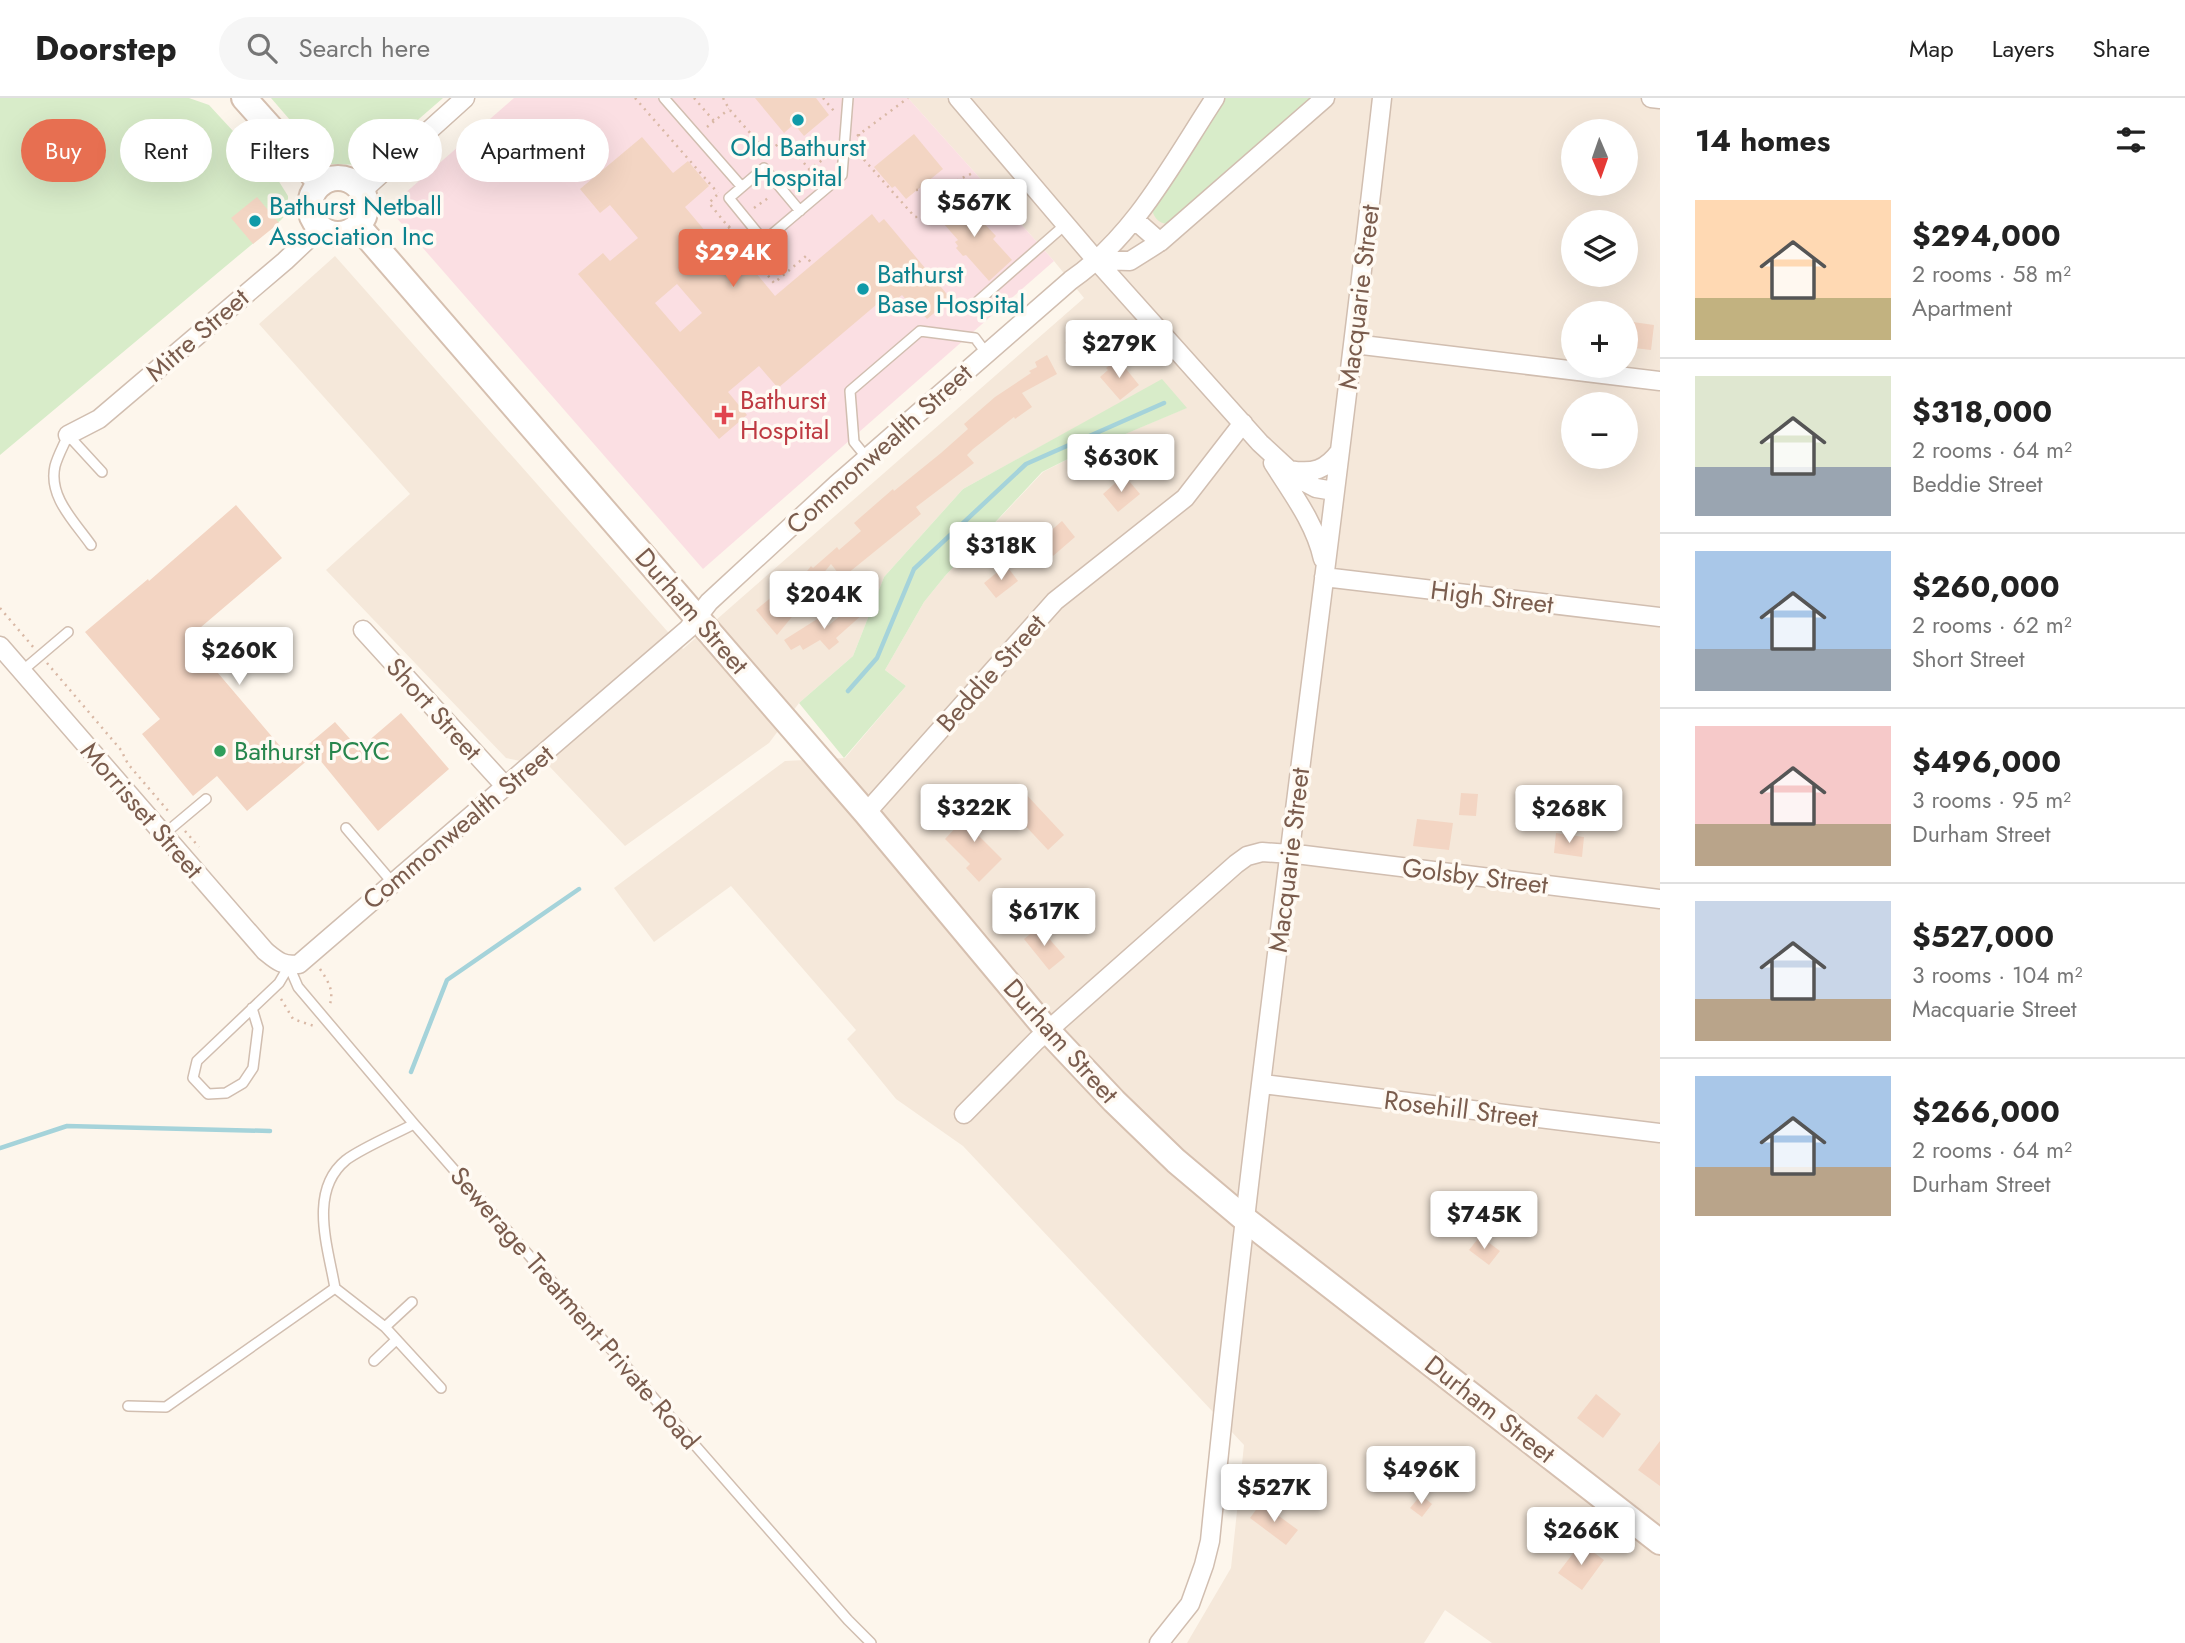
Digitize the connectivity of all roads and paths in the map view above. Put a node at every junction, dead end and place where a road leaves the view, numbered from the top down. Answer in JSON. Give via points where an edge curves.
{"nodes":[{"id":1,"x":244,"y":98,"type":"edge"},
{"id":2,"x":465,"y":98,"type":"edge"},
{"id":3,"x":635,"y":98,"type":"edge"},
{"id":4,"x":664,"y":98,"type":"edge"},
{"id":5,"x":694,"y":98,"type":"edge"},
{"id":6,"x":723,"y":98,"type":"edge"},
{"id":7,"x":848,"y":98,"type":"edge"},
{"id":8,"x":908,"y":98,"type":"edge"},
{"id":9,"x":958,"y":98,"type":"edge"},
{"id":10,"x":1215,"y":98,"type":"edge"},
{"id":11,"x":1325,"y":98,"type":"edge"},
{"id":12,"x":1381,"y":98,"type":"edge"},
{"id":13,"x":1651,"y":98,"type":"edge"},
{"id":14,"x":1660,"y":99,"type":"edge"},
{"id":15,"x":714,"y":121,"type":"dead end"},
{"id":16,"x":859,"y":134,"type":"junction"},
{"id":17,"x":845,"y":145,"type":"junction"},
{"id":18,"x":767,"y":153,"type":"junction"},
{"id":19,"x":809,"y":169,"type":"junction"},
{"id":20,"x":975,"y":173,"type":"dead end"},
{"id":21,"x":739,"y":183,"type":"junction"},
{"id":22,"x":321,"y":184,"type":"junction"},
{"id":23,"x":782,"y":188,"type":"junction"},
{"id":24,"x":916,"y":190,"type":"dead end"},
{"id":25,"x":362,"y":191,"type":"junction"},
{"id":26,"x":800,"y":211,"type":"junction"},
{"id":27,"x":744,"y":216,"type":"junction"},
{"id":28,"x":933,"y":216,"type":"dead end"},
{"id":29,"x":1135,"y":220,"type":"junction"},
{"id":30,"x":1066,"y":224,"type":"junction"},
{"id":31,"x":358,"y":226,"type":"junction"},
{"id":32,"x":321,"y":227,"type":"junction"},
{"id":33,"x":729,"y":227,"type":"junction"},
{"id":34,"x":712,"y":240,"type":"dead end"},
{"id":35,"x":1160,"y":242,"type":"junction"},
{"id":36,"x":1096,"y":260,"type":"junction"},
{"id":37,"x":812,"y":264,"type":"dead end"},
{"id":38,"x":977,"y":302,"type":"dead end"},
{"id":39,"x":1354,"y":344,"type":"junction"},
{"id":40,"x":987,"y":354,"type":"junction"},
{"id":41,"x":1660,"y":381,"type":"edge"},
{"id":42,"x":1242,"y":423,"type":"junction"},
{"id":43,"x":68,"y":435,"type":"junction"},
{"id":44,"x":1260,"y":443,"type":"junction"},
{"id":45,"x":1339,"y":451,"type":"junction"},
{"id":46,"x":867,"y":458,"type":"junction"},
{"id":47,"x":1290,"y":470,"type":"junction"},
{"id":48,"x":102,"y":472,"type":"dead end"},
{"id":49,"x":1294,"y":496,"type":"junction"},
{"id":50,"x":1333,"y":500,"type":"junction"},
{"id":51,"x":91,"y":545,"type":"dead end"},
{"id":52,"x":1324,"y":572,"type":"junction"},
{"id":53,"x":0,"y":608,"type":"edge"},
{"id":54,"x":697,"y":617,"type":"junction"},
{"id":55,"x":1660,"y":617,"type":"edge"},
{"id":56,"x":363,"y":629,"type":"dead end"},
{"id":57,"x":68,"y":632,"type":"dead end"},
{"id":58,"x":0,"y":646,"type":"edge"},
{"id":59,"x":41,"y":656,"type":"junction"},
{"id":60,"x":22,"y":671,"type":"junction"},
{"id":61,"x":506,"y":787,"type":"junction"},
{"id":62,"x":206,"y":799,"type":"dead end"},
{"id":63,"x":866,"y":813,"type":"junction"},
{"id":64,"x":178,"y":823,"type":"junction"},
{"id":65,"x":346,"y":828,"type":"dead end"},
{"id":66,"x":163,"y":835,"type":"junction"},
{"id":67,"x":204,"y":854,"type":"dead end"},
{"id":68,"x":1289,"y":854,"type":"junction"},
{"id":69,"x":392,"y":882,"type":"junction"},
{"id":70,"x":1660,"y":899,"type":"edge"},
{"id":71,"x":309,"y":955,"type":"junction"},
{"id":72,"x":289,"y":966,"type":"junction"},
{"id":73,"x":279,"y":983,"type":"junction"},
{"id":74,"x":252,"y":1008,"type":"junction"},
{"id":75,"x":326,"y":1021,"type":"junction"},
{"id":76,"x":1048,"y":1031,"type":"junction"},
{"id":77,"x":1263,"y":1084,"type":"junction"},
{"id":78,"x":964,"y":1114,"type":"dead end"},
{"id":79,"x":414,"y":1124,"type":"junction"},
{"id":80,"x":1660,"y":1133,"type":"edge"},
{"id":81,"x":1246,"y":1220,"type":"junction"},
{"id":82,"x":335,"y":1288,"type":"junction"},
{"id":83,"x":412,"y":1302,"type":"dead end"},
{"id":84,"x":385,"y":1327,"type":"junction"},
{"id":85,"x":396,"y":1340,"type":"junction"},
{"id":86,"x":374,"y":1361,"type":"dead end"},
{"id":87,"x":440,"y":1388,"type":"dead end"},
{"id":88,"x":128,"y":1406,"type":"dead end"},
{"id":89,"x":1660,"y":1542,"type":"edge"},
{"id":90,"x":871,"y":1643,"type":"edge"},
{"id":91,"x":1159,"y":1643,"type":"edge"}],
"edges":[{"from":1,"to":22,"type":"main road"},
{"from":2,"to":25,"type":"street"},
{"from":3,"to":33,"type":"path","via":[[719,194],[709,203]]},
{"from":4,"to":21,"type":"lane"},
{"from":5,"to":15,"type":"path"},
{"from":6,"to":18,"type":"path"},
{"from":7,"to":17,"type":"lane"},
{"from":8,"to":16,"type":"path"},
{"from":9,"to":30,"type":"street"},
{"from":10,"to":29,"type":"street","name":"Commonwealth Street"},
{"from":11,"to":35,"type":"street"},
{"from":12,"to":39,"type":"street","name":"Macquarie Street"},
{"from":13,"to":14,"type":"street"},
{"from":16,"to":17,"type":"path"},
{"from":16,"to":28,"type":"path","via":[[858,153],[915,217]]},
{"from":17,"to":19,"type":"path"},
{"from":17,"to":26,"type":"lane","via":[[842,175]]},
{"from":18,"to":19,"type":"path","via":[[784,139]]},
{"from":18,"to":21,"type":"path"},
{"from":19,"to":23,"type":"path"},
{"from":20,"to":24,"type":"path","via":[[943,187]]},
{"from":21,"to":23,"type":"lane","via":[[764,168]]},
{"from":21,"to":27,"type":"lane","via":[[729,198]]},
{"from":22,"to":25,"type":"main road","via":[[343,178]]},
{"from":22,"to":32,"type":"main road","via":[[310,205]]},
{"from":23,"to":26,"type":"lane"},
{"from":23,"to":27,"type":"path"},
{"from":25,"to":31,"type":"main road","via":[[367,205]]},
{"from":26,"to":27,"type":"lane","via":[[764,241]]},
{"from":27,"to":33,"type":"path"},
{"from":29,"to":35,"type":"street"},
{"from":29,"to":36,"type":"street","name":"Commonwealth Street"},
{"from":30,"to":36,"type":"street"},
{"from":30,"to":38,"type":"lane"},
{"from":31,"to":32,"type":"main road","via":[[343,233]]},
{"from":31,"to":54,"type":"main road","name":"Durham Street"},
{"from":32,"to":43,"type":"street","name":"Mitre Street","via":[[99,419]]},
{"from":33,"to":34,"type":"path"},
{"from":33,"to":37,"type":"path","via":[[774,283],[806,256]]},
{"from":35,"to":36,"type":"street","via":[[1130,261]]},
{"from":36,"to":40,"type":"street","name":"Commonwealth Street"},
{"from":36,"to":42,"type":"street"},
{"from":39,"to":41,"type":"street"},
{"from":39,"to":45,"type":"street","name":"Macquarie Street"},
{"from":40,"to":46,"type":"street","name":"Commonwealth Street"},
{"from":40,"to":46,"type":"lane","via":[[975,338],[920,331],[850,391],[854,442]]},
{"from":42,"to":44,"type":"street"},
{"from":42,"to":63,"type":"street","name":"Beddie Street","via":[[1185,498],[1055,601]]},
{"from":43,"to":48,"type":"lane"},
{"from":43,"to":51,"type":"lane","via":[[55,466],[57,498]]},
{"from":44,"to":47,"type":"street"},
{"from":44,"to":49,"type":"street"},
{"from":45,"to":47,"type":"street","via":[[1321,470]]},
{"from":45,"to":50,"type":"street","name":"Macquarie Street"},
{"from":46,"to":54,"type":"street","name":"Commonwealth Street"},
{"from":47,"to":50,"type":"street"},
{"from":49,"to":50,"type":"street","via":[[1310,505]]},
{"from":49,"to":52,"type":"street","via":[[1315,534]]},
{"from":50,"to":52,"type":"street","name":"Macquarie Street"},
{"from":52,"to":55,"type":"street","name":"High Street"},
{"from":52,"to":68,"type":"street","name":"Macquarie Street"},
{"from":53,"to":59,"type":"path"},
{"from":54,"to":61,"type":"street","name":"Commonwealth Street"},
{"from":54,"to":63,"type":"main road","name":"Durham Street"},
{"from":56,"to":61,"type":"street","name":"Short Street"},
{"from":57,"to":59,"type":"lane"},
{"from":58,"to":60,"type":"street","name":"Morrisset Street"},
{"from":59,"to":60,"type":"lane"},
{"from":59,"to":64,"type":"path"},
{"from":60,"to":66,"type":"street","name":"Morrisset Street"},
{"from":61,"to":69,"type":"street","name":"Commonwealth Street"},
{"from":62,"to":64,"type":"lane"},
{"from":63,"to":76,"type":"main road","name":"Durham Street"},
{"from":64,"to":66,"type":"lane"},
{"from":64,"to":67,"type":"path"},
{"from":65,"to":69,"type":"lane"},
{"from":66,"to":72,"type":"street","name":"Morrisset Street","via":[[265,951]]},
{"from":68,"to":70,"type":"street","name":"Golsby Street"},
{"from":68,"to":76,"type":"street","name":"Golsby Street","via":[[1258,853],[1236,864]]},
{"from":68,"to":77,"type":"street","name":"Macquarie Street"},
{"from":69,"to":71,"type":"street","name":"Commonwealth Street"},
{"from":71,"to":72,"type":"street","name":"Commonwealth Street"},
{"from":71,"to":75,"type":"path","via":[[330,982],[332,997]]},
{"from":72,"to":73,"type":"lane"},
{"from":72,"to":75,"type":"lane","name":"Sewerage Treatment Private Road","via":[[298,987]]},
{"from":73,"to":74,"type":"lane"},
{"from":73,"to":75,"type":"path","via":[[278,994],[293,1019],[313,1027]]},
{"from":74,"to":74,"type":"lane","via":[[258,1028],[253,1068],[243,1083],[226,1093],[208,1094],[193,1078],[197,1061]]},
{"from":75,"to":79,"type":"lane","name":"Sewerage Treatment Private Road"},
{"from":76,"to":78,"type":"street","name":"Golsby Street"},
{"from":76,"to":81,"type":"main road","name":"Durham Street","via":[[1176,1161]]},
{"from":77,"to":80,"type":"street","name":"Rosehill Street"},
{"from":77,"to":81,"type":"street","name":"Macquarie Street"},
{"from":79,"to":82,"type":"lane","via":[[347,1159],[330,1177],[324,1193],[324,1223]]},
{"from":79,"to":90,"type":"lane","name":"Sewerage Treatment Private Road"},
{"from":81,"to":89,"type":"main road","name":"Durham Street"},
{"from":81,"to":91,"type":"street","name":"Macquarie Street","via":[[1210,1541],[1189,1604]]},
{"from":82,"to":84,"type":"lane"},
{"from":82,"to":88,"type":"lane","via":[[166,1407]]},
{"from":83,"to":84,"type":"lane"},
{"from":84,"to":85,"type":"lane"},
{"from":85,"to":86,"type":"lane"},
{"from":85,"to":87,"type":"lane"}]}
